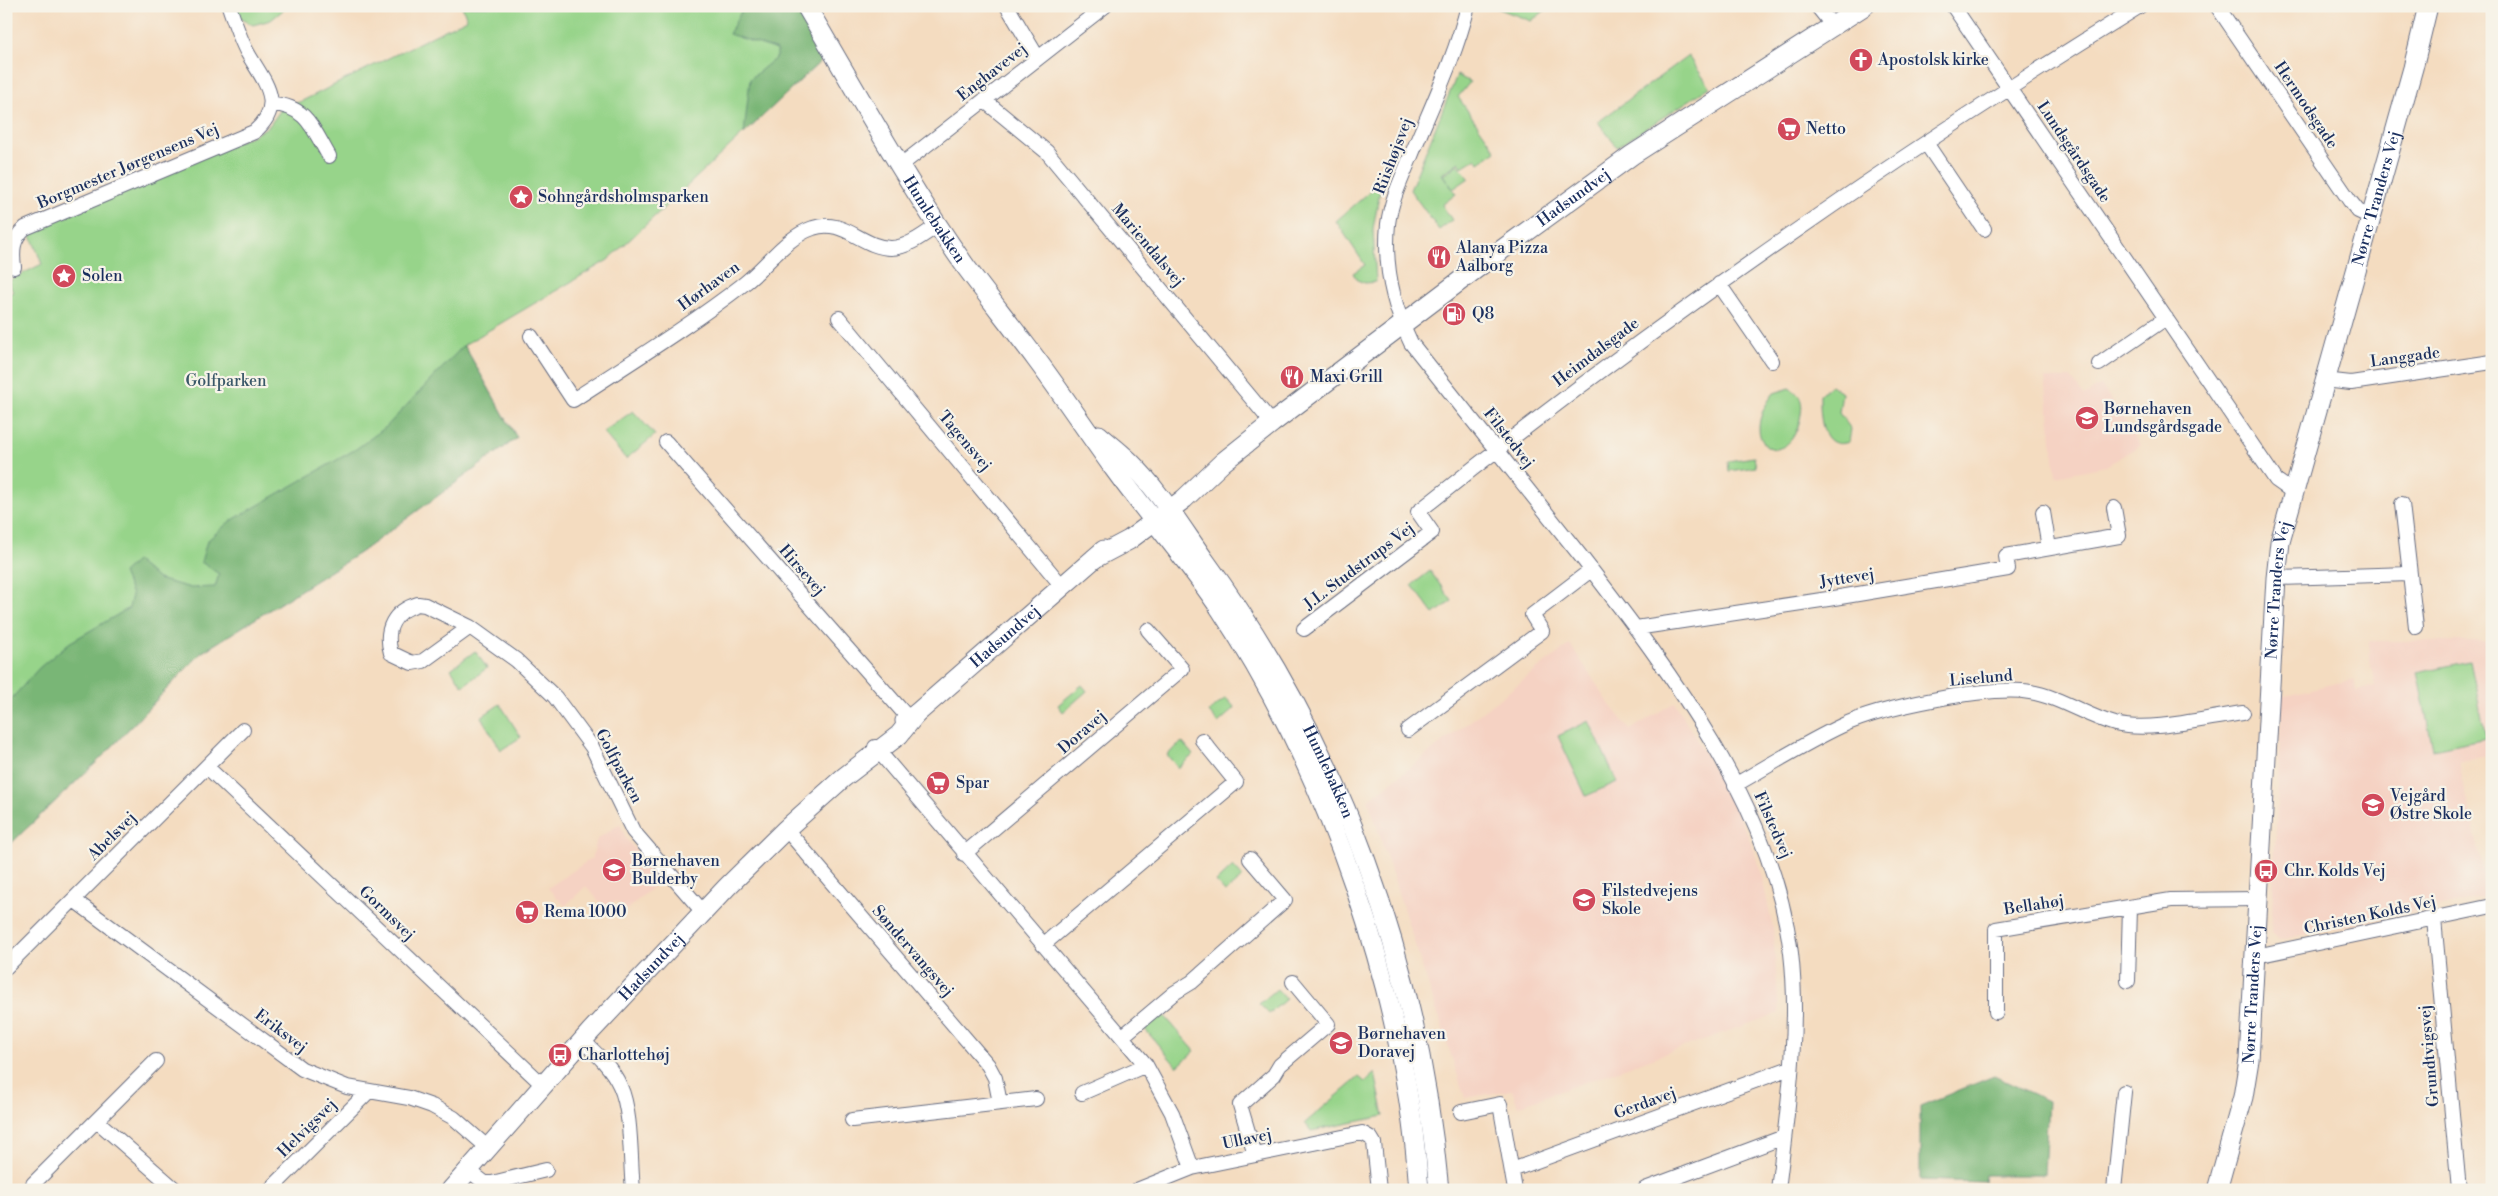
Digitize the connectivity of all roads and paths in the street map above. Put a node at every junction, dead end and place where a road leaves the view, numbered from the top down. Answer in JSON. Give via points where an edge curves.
{"nodes":[{"id":1,"x":229,"y":6,"type":"edge"},
{"id":2,"x":806,"y":6,"type":"edge"},
{"id":3,"x":1007,"y":6,"type":"edge"},
{"id":4,"x":1105,"y":6,"type":"edge"},
{"id":5,"x":1468,"y":6,"type":"edge"},
{"id":6,"x":1817,"y":6,"type":"edge"},
{"id":7,"x":1864,"y":6,"type":"edge"},
{"id":8,"x":1953,"y":6,"type":"edge"},
{"id":9,"x":2140,"y":6,"type":"edge"},
{"id":10,"x":2217,"y":6,"type":"edge"},
{"id":11,"x":2428,"y":6,"type":"edge"},
{"id":12,"x":1833,"y":26,"type":"junction"},
{"id":13,"x":1038,"y":58,"type":"junction"},
{"id":14,"x":2009,"y":88,"type":"junction"},
{"id":15,"x":986,"y":100,"type":"junction"},
{"id":16,"x":272,"y":104,"type":"junction"},
{"id":17,"x":1926,"y":143,"type":"junction"},
{"id":18,"x":329,"y":156,"type":"dead end"},
{"id":19,"x":901,"y":165,"type":"junction"},
{"id":20,"x":2371,"y":217,"type":"junction"},
{"id":21,"x":938,"y":225,"type":"junction"},
{"id":22,"x":1984,"y":229,"type":"dead end"},
{"id":23,"x":14,"y":268,"type":"dead end"},
{"id":24,"x":1719,"y":284,"type":"junction"},
{"id":25,"x":839,"y":318,"type":"dead end"},
{"id":26,"x":2166,"y":318,"type":"junction"},
{"id":27,"x":1402,"y":325,"type":"junction"},
{"id":28,"x":531,"y":336,"type":"dead end"},
{"id":29,"x":1772,"y":361,"type":"dead end"},
{"id":30,"x":2492,"y":362,"type":"edge"},
{"id":31,"x":2099,"y":364,"type":"dead end"},
{"id":32,"x":2324,"y":380,"type":"junction"},
{"id":33,"x":1272,"y":423,"type":"junction"},
{"id":34,"x":666,"y":442,"type":"dead end"},
{"id":35,"x":1495,"y":450,"type":"junction"},
{"id":36,"x":2293,"y":492,"type":"junction"},
{"id":37,"x":2402,"y":504,"type":"dead end"},
{"id":38,"x":2114,"y":508,"type":"dead end"},
{"id":39,"x":1158,"y":511,"type":"junction"},
{"id":40,"x":2043,"y":512,"type":"dead end"},
{"id":41,"x":2049,"y":548,"type":"junction"},
{"id":42,"x":1591,"y":570,"type":"junction"},
{"id":43,"x":2410,"y":574,"type":"junction"},
{"id":44,"x":2276,"y":578,"type":"junction"},
{"id":45,"x":1062,"y":586,"type":"junction"},
{"id":46,"x":470,"y":626,"type":"junction"},
{"id":47,"x":2416,"y":627,"type":"dead end"},
{"id":48,"x":1636,"y":628,"type":"junction"},
{"id":49,"x":1304,"y":629,"type":"dead end"},
{"id":50,"x":1148,"y":630,"type":"dead end"},
{"id":51,"x":2243,"y":713,"type":"dead end"},
{"id":52,"x":912,"y":718,"type":"junction"},
{"id":53,"x":243,"y":730,"type":"dead end"},
{"id":54,"x":1408,"y":730,"type":"dead end"},
{"id":55,"x":1202,"y":740,"type":"dead end"},
{"id":56,"x":873,"y":752,"type":"junction"},
{"id":57,"x":207,"y":767,"type":"junction"},
{"id":58,"x":1735,"y":785,"type":"junction"},
{"id":59,"x":786,"y":829,"type":"junction"},
{"id":60,"x":964,"y":854,"type":"junction"},
{"id":61,"x":1250,"y":859,"type":"dead end"},
{"id":62,"x":2257,"y":899,"type":"junction"},
{"id":63,"x":74,"y":900,"type":"junction"},
{"id":64,"x":2492,"y":906,"type":"edge"},
{"id":65,"x":2130,"y":907,"type":"junction"},
{"id":66,"x":703,"y":912,"type":"junction"},
{"id":67,"x":2434,"y":919,"type":"junction"},
{"id":68,"x":1043,"y":945,"type":"junction"},
{"id":69,"x":2256,"y":956,"type":"junction"},
{"id":70,"x":6,"y":967,"type":"edge"},
{"id":71,"x":2128,"y":981,"type":"dead end"},
{"id":72,"x":1293,"y":982,"type":"dead end"},
{"id":73,"x":1996,"y":1012,"type":"dead end"},
{"id":74,"x":1123,"y":1036,"type":"junction"},
{"id":75,"x":583,"y":1041,"type":"junction"},
{"id":76,"x":156,"y":1061,"type":"dead end"},
{"id":77,"x":1146,"y":1065,"type":"junction"},
{"id":78,"x":1790,"y":1068,"type":"junction"},
{"id":79,"x":542,"y":1085,"type":"junction"},
{"id":80,"x":369,"y":1091,"type":"junction"},
{"id":81,"x":2124,"y":1092,"type":"dead end"},
{"id":82,"x":1082,"y":1093,"type":"dead end"},
{"id":83,"x":1036,"y":1099,"type":"dead end"},
{"id":84,"x":1000,"y":1103,"type":"junction"},
{"id":85,"x":1461,"y":1112,"type":"dead end"},
{"id":86,"x":852,"y":1120,"type":"dead end"},
{"id":87,"x":97,"y":1121,"type":"junction"},
{"id":88,"x":1784,"y":1137,"type":"junction"},
{"id":89,"x":487,"y":1147,"type":"junction"},
{"id":90,"x":1255,"y":1155,"type":"junction"},
{"id":91,"x":1192,"y":1168,"type":"junction"},
{"id":92,"x":468,"y":1170,"type":"junction"},
{"id":93,"x":546,"y":1170,"type":"dead end"},
{"id":94,"x":1512,"y":1170,"type":"junction"},
{"id":95,"x":33,"y":1184,"type":"dead end"},
{"id":96,"x":1645,"y":1189,"type":"edge"},
{"id":97,"x":176,"y":1190,"type":"edge"},
{"id":98,"x":270,"y":1190,"type":"edge"},
{"id":99,"x":452,"y":1190,"type":"edge"},
{"id":100,"x":634,"y":1190,"type":"edge"},
{"id":101,"x":1138,"y":1190,"type":"edge"},
{"id":102,"x":1379,"y":1190,"type":"edge"},
{"id":103,"x":1419,"y":1190,"type":"edge"},
{"id":104,"x":1439,"y":1190,"type":"edge"},
{"id":105,"x":1516,"y":1190,"type":"edge"},
{"id":106,"x":1778,"y":1190,"type":"edge"},
{"id":107,"x":2114,"y":1190,"type":"edge"},
{"id":108,"x":2216,"y":1190,"type":"edge"},
{"id":109,"x":2459,"y":1190,"type":"edge"}],
"edges":[{"from":1,"to":16,"type":"street","via":[[247,52],[266,82]]},
{"from":2,"to":19,"type":"street","name":"Humlebakken"},
{"from":3,"to":13,"type":"street"},
{"from":4,"to":13,"type":"street","name":"Enghavevej"},
{"from":5,"to":27,"type":"street","name":"Riishøjsvej","via":[[1452,55],[1396,189],[1388,222],[1391,286]]},
{"from":6,"to":12,"type":"street"},
{"from":7,"to":12,"type":"street","name":"Hadsundvej"},
{"from":8,"to":14,"type":"street","name":"Lundsgårdsgade"},
{"from":9,"to":14,"type":"street","name":"Heimdalsgade"},
{"from":10,"to":20,"type":"street","name":"Hermodsgade","via":[[2350,201],[2358,211]]},
{"from":11,"to":20,"type":"street","name":"Nørre Tranders Vej"},
{"from":12,"to":27,"type":"street","name":"Hadsundvej","via":[[1632,155]]},
{"from":13,"to":15,"type":"street","name":"Enghavevej"},
{"from":14,"to":17,"type":"street","name":"Heimdalsgade"},
{"from":14,"to":26,"type":"street","name":"Lundsgårdsgade"},
{"from":15,"to":19,"type":"street","name":"Enghavevej"},
{"from":15,"to":33,"type":"street","name":"Mariendalsvej","via":[[1046,152]]},
{"from":16,"to":18,"type":"street","via":[[287,105],[297,110]]},
{"from":16,"to":23,"type":"street","name":"Borgmester Jørgensens Vej","via":[[270,115],[254,132],[25,228],[14,242]]},
{"from":17,"to":22,"type":"street"},
{"from":17,"to":24,"type":"street","name":"Heimdalsgade"},
{"from":19,"to":21,"type":"street","name":"Humlebakken"},
{"from":20,"to":32,"type":"street","name":"Nørre Tranders Vej"},
{"from":21,"to":28,"type":"street","name":"Hørhaven","via":[[906,244],[891,248],[872,244],[838,227],[811,228],[746,282],[573,400]]},
{"from":21,"to":39,"type":"street","name":"Humlebakken","via":[[1115,470]]},
{"from":24,"to":29,"type":"street"},
{"from":24,"to":35,"type":"street","name":"Heimdalsgade"},
{"from":25,"to":45,"type":"street","name":"Tagensvej"},
{"from":26,"to":31,"type":"street"},
{"from":26,"to":36,"type":"street","name":"Lundsgårdsgade","via":[[2276,480]]},
{"from":27,"to":33,"type":"street","name":"Hadsundvej"},
{"from":27,"to":35,"type":"street","name":"Filstedvej","via":[[1411,343]]},
{"from":30,"to":32,"type":"street","name":"Langgade","via":[[2351,383]]},
{"from":32,"to":36,"type":"street","name":"Nørre Tranders Vej"},
{"from":33,"to":39,"type":"street","name":"Hadsundvej","via":[[1222,462],[1200,485]]},
{"from":34,"to":52,"type":"street","name":"Hirsevej"},
{"from":35,"to":42,"type":"street","name":"Filstedvej"},
{"from":35,"to":49,"type":"street","name":"J.L. Studstrups Vej","via":[[1418,512],[1432,532]]},
{"from":36,"to":44,"type":"street","name":"Nørre Tranders Vej","via":[[2280,542]]},
{"from":37,"to":43,"type":"street"},
{"from":38,"to":41,"type":"street","name":"Jyttevej","via":[[2119,536]]},
{"from":39,"to":45,"type":"street","name":"Hadsundvej","via":[[1129,540],[1096,558]]},
{"from":39,"to":103,"type":"street","name":"Humlebakken","via":[[1242,645],[1298,751],[1329,819],[1379,964],[1410,1110]]},
{"from":39,"to":104,"type":"street","name":"Humlebakken","via":[[1222,583],[1293,695],[1351,818],[1378,893],[1410,1006],[1430,1106]]},
{"from":40,"to":41,"type":"street"},
{"from":41,"to":48,"type":"street","name":"Jyttevej","via":[[2006,556],[2008,569],[1988,573]]},
{"from":42,"to":48,"type":"street","name":"Filstedvej"},
{"from":42,"to":54,"type":"street","via":[[1532,615],[1542,631]]},
{"from":43,"to":44,"type":"street"},
{"from":43,"to":47,"type":"street"},
{"from":44,"to":62,"type":"street","name":"Nørre Tranders Vej"},
{"from":45,"to":52,"type":"street","name":"Hadsundvej"},
{"from":46,"to":46,"type":"street","name":"Golfparken","via":[[426,605],[410,606],[389,628],[391,653],[412,663],[422,661]]},
{"from":46,"to":66,"type":"street","name":"Golfparken","via":[[516,660],[554,697],[592,748],[633,831]]},
{"from":48,"to":58,"type":"street","name":"Filstedvej","via":[[1688,705]]},
{"from":50,"to":60,"type":"street","name":"Doravej","via":[[1182,669]]},
{"from":51,"to":58,"type":"street","name":"Liselund","via":[[2132,727],[2030,692],[1992,691],[1913,705],[1843,725]]},
{"from":52,"to":56,"type":"street","name":"Hadsundvej","via":[[899,735]]},
{"from":53,"to":57,"type":"street","name":"Abelsvej"},
{"from":55,"to":68,"type":"street","via":[[1236,782]]},
{"from":56,"to":59,"type":"street","name":"Hadsundvej"},
{"from":56,"to":60,"type":"street"},
{"from":57,"to":63,"type":"street","name":"Abelsvej"},
{"from":57,"to":79,"type":"street","name":"Gormsvej"},
{"from":58,"to":78,"type":"street","name":"Filstedvej","via":[[1767,851],[1784,913],[1794,996]]},
{"from":59,"to":66,"type":"street","name":"Hadsundvej"},
{"from":59,"to":84,"type":"street","name":"Søndervangsvej","via":[[988,1065],[995,1078]]},
{"from":60,"to":68,"type":"street"},
{"from":61,"to":74,"type":"street","via":[[1285,900],[1192,982]]},
{"from":62,"to":65,"type":"street","name":"Bellahøj","via":[[2171,900]]},
{"from":62,"to":69,"type":"street","name":"Nørre Tranders Vej"},
{"from":63,"to":70,"type":"street","name":"Abelsvej"},
{"from":63,"to":80,"type":"street","name":"Eriksvej","via":[[302,1069],[339,1084]]},
{"from":64,"to":67,"type":"street","name":"Christen Kolds Vej"},
{"from":65,"to":71,"type":"street"},
{"from":65,"to":73,"type":"street","name":"Bellahøj","via":[[1996,929]]},
{"from":66,"to":75,"type":"street","name":"Hadsundvej"},
{"from":67,"to":69,"type":"street","name":"Christen Kolds Vej"},
{"from":67,"to":109,"type":"street","name":"Grundtvigsvej"},
{"from":68,"to":74,"type":"street"},
{"from":69,"to":108,"type":"street","name":"Nørre Tranders Vej","via":[[2249,1060],[2243,1097]]},
{"from":72,"to":90,"type":"street","via":[[1328,1024],[1240,1105]]},
{"from":74,"to":77,"type":"street"},
{"from":75,"to":79,"type":"street","name":"Hadsundvej"},
{"from":75,"to":100,"type":"street","via":[[610,1069],[620,1086],[626,1105]]},
{"from":76,"to":87,"type":"street"},
{"from":77,"to":82,"type":"street"},
{"from":77,"to":91,"type":"street","via":[[1172,1113]]},
{"from":78,"to":88,"type":"street","name":"Filstedvej"},
{"from":78,"to":94,"type":"street","name":"Gerdavej"},
{"from":79,"to":89,"type":"street","name":"Hadsundvej"},
{"from":80,"to":89,"type":"street","name":"Eriksvej","via":[[432,1106],[454,1118]]},
{"from":80,"to":98,"type":"street","name":"Helvigsvej"},
{"from":81,"to":107,"type":"street"},
{"from":83,"to":84,"type":"street"},
{"from":84,"to":86,"type":"street"},
{"from":85,"to":94,"type":"street","via":[[1500,1104]]},
{"from":87,"to":95,"type":"street"},
{"from":87,"to":97,"type":"street"},
{"from":88,"to":96,"type":"street"},
{"from":88,"to":106,"type":"street","name":"Filstedvej"},
{"from":89,"to":92,"type":"street","name":"Hadsundvej"},
{"from":90,"to":91,"type":"street","name":"Ullavej"},
{"from":90,"to":102,"type":"street","name":"Ullavej","via":[[1367,1134],[1374,1143]]},
{"from":91,"to":101,"type":"street","name":"Ullavej"},
{"from":92,"to":93,"type":"street","via":[[485,1183],[492,1183]]},
{"from":92,"to":99,"type":"street","name":"Hadsundvej"},
{"from":94,"to":105,"type":"street"}]}
